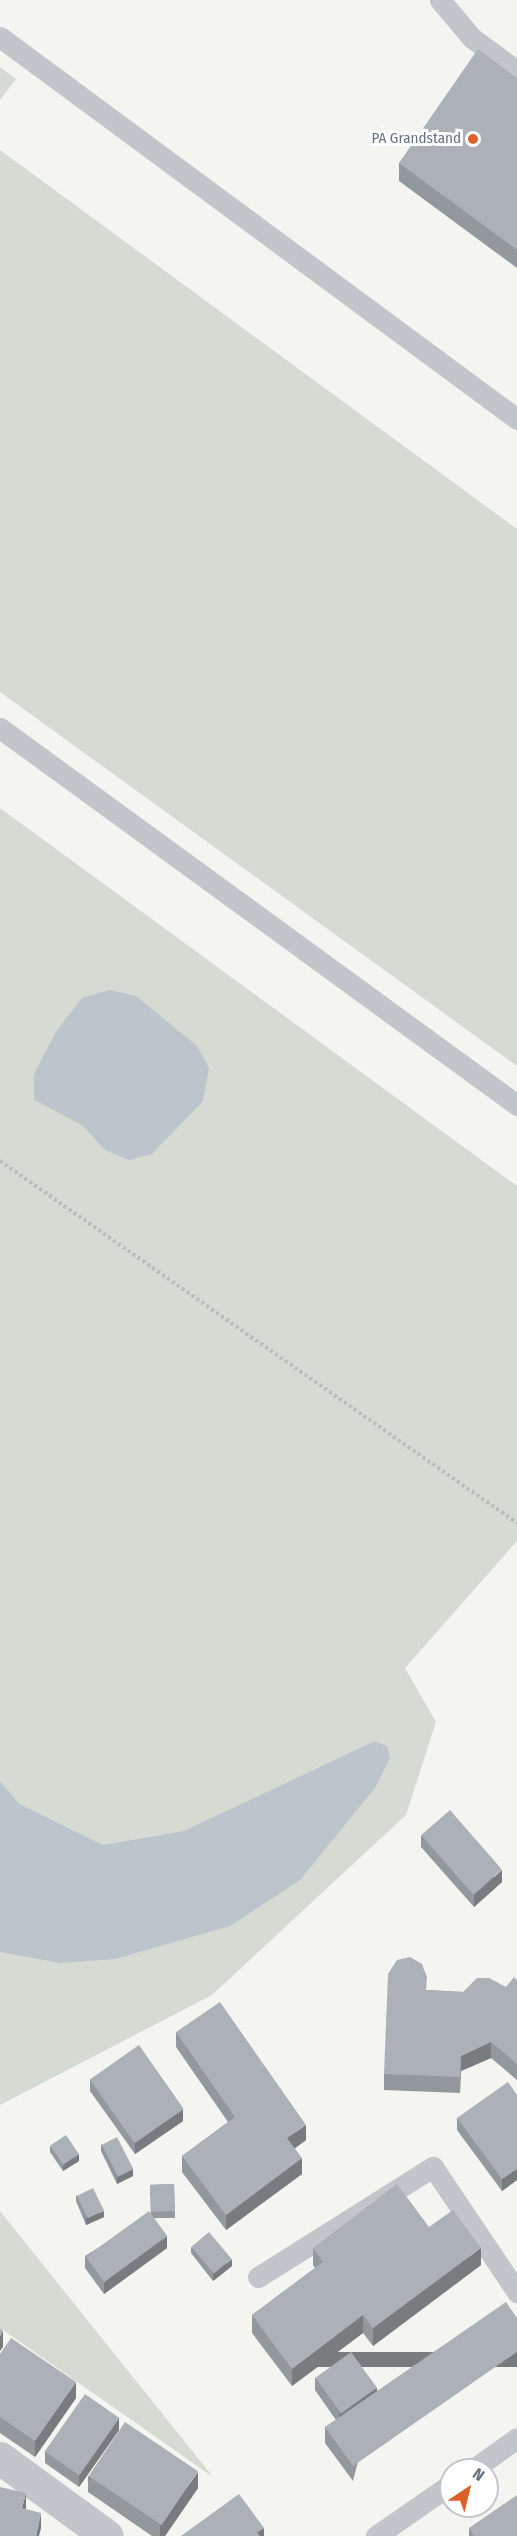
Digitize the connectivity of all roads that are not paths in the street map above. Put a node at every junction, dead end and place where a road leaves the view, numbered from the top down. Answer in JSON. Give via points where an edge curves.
{"nodes":[{"id":1,"x":440,"y":0,"type":"edge"},
{"id":2,"x":0,"y":37,"type":"edge"},
{"id":3,"x":517,"y":71,"type":"edge"},
{"id":4,"x":517,"y":419,"type":"edge"},
{"id":5,"x":0,"y":728,"type":"edge"},
{"id":6,"x":517,"y":1105,"type":"edge"},
{"id":7,"x":258,"y":2277,"type":"dead end"},
{"id":8,"x":517,"y":2292,"type":"edge"},
{"id":9,"x":517,"y":2438,"type":"edge"},
{"id":10,"x":0,"y":2458,"type":"edge"},
{"id":11,"x":489,"y":2458,"type":"edge"},
{"id":12,"x":439,"y":2492,"type":"edge"},
{"id":13,"x":71,"y":2524,"type":"edge"},
{"id":14,"x":107,"y":2536,"type":"edge"},
{"id":15,"x":376,"y":2536,"type":"edge"}],
"edges":[{"from":1,"to":3,"type":"lane","via":[[472,38]]},
{"from":2,"to":4,"type":"lane"},
{"from":5,"to":6,"type":"lane"},
{"from":7,"to":8,"type":"lane","via":[[433,2167]]},
{"from":9,"to":11,"type":"lane"},
{"from":10,"to":13,"type":"street"},
{"from":12,"to":15,"type":"lane"},
{"from":13,"to":14,"type":"street"}]}
